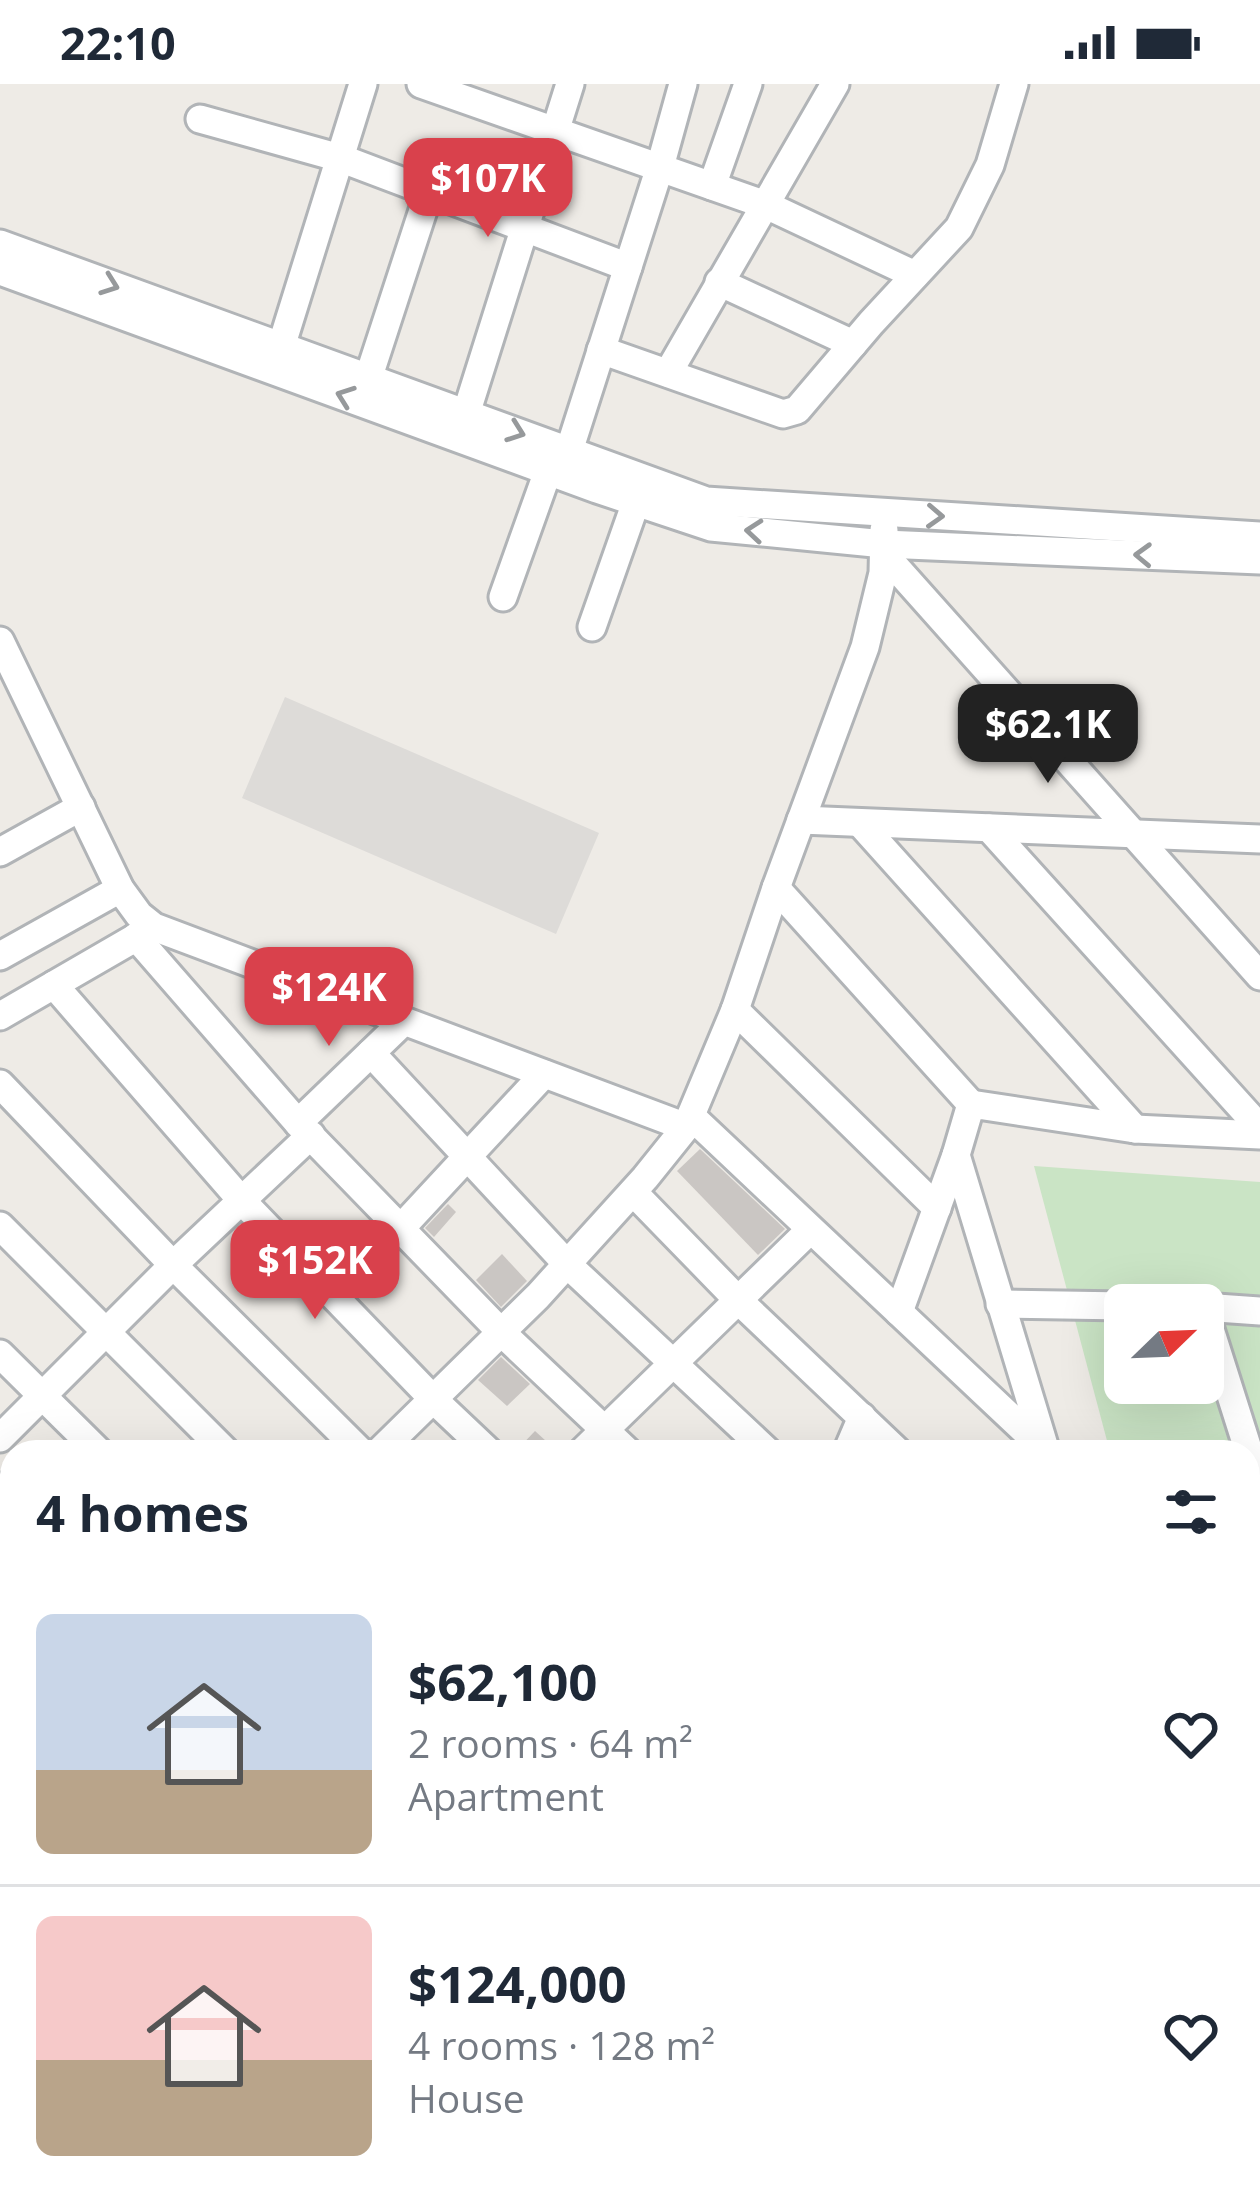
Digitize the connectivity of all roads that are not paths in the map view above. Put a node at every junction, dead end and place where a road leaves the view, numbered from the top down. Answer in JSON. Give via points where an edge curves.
{"nodes":[{"id":1,"x":364,"y":84,"type":"edge"},
{"id":2,"x":421,"y":84,"type":"edge"},
{"id":3,"x":570,"y":84,"type":"edge"},
{"id":4,"x":682,"y":84,"type":"edge"},
{"id":5,"x":748,"y":84,"type":"edge"},
{"id":6,"x":836,"y":84,"type":"edge"},
{"id":7,"x":1014,"y":84,"type":"edge"},
{"id":8,"x":469,"y":92,"type":"edge"},
{"id":9,"x":200,"y":119,"type":"dead end"},
{"id":10,"x":555,"y":131,"type":"junction"},
{"id":11,"x":340,"y":158,"type":"junction"},
{"id":12,"x":660,"y":167,"type":"junction"},
{"id":13,"x":712,"y":186,"type":"junction"},
{"id":14,"x":429,"y":192,"type":"junction"},
{"id":15,"x":766,"y":206,"type":"junction"},
{"id":16,"x":524,"y":228,"type":"junction"},
{"id":17,"x":628,"y":267,"type":"junction"},
{"id":18,"x":7,"y":268,"type":"edge"},
{"id":19,"x":915,"y":275,"type":"junction"},
{"id":20,"x":718,"y":282,"type":"junction"},
{"id":21,"x":853,"y":344,"type":"junction"},
{"id":22,"x":280,"y":347,"type":"junction"},
{"id":23,"x":601,"y":350,"type":"junction"},
{"id":24,"x":668,"y":373,"type":"junction"},
{"id":25,"x":368,"y":379,"type":"junction"},
{"id":26,"x":466,"y":414,"type":"junction"},
{"id":27,"x":568,"y":451,"type":"junction"},
{"id":28,"x":548,"y":471,"type":"junction"},
{"id":29,"x":635,"y":502,"type":"junction"},
{"id":30,"x":884,"y":513,"type":"junction"},
{"id":31,"x":1260,"y":536,"type":"edge"},
{"id":32,"x":884,"y":549,"type":"junction"},
{"id":33,"x":1260,"y":560,"type":"edge"},
{"id":34,"x":503,"y":597,"type":"dead end"},
{"id":35,"x":592,"y":628,"type":"dead end"},
{"id":36,"x":0,"y":641,"type":"edge"},
{"id":37,"x":81,"y":807,"type":"junction"},
{"id":38,"x":801,"y":820,"type":"junction"},
{"id":39,"x":860,"y":823,"type":"junction"},
{"id":40,"x":989,"y":828,"type":"junction"},
{"id":41,"x":1134,"y":834,"type":"junction"},
{"id":42,"x":1260,"y":839,"type":"edge"},
{"id":43,"x":0,"y":852,"type":"edge"},
{"id":44,"x":776,"y":888,"type":"junction"},
{"id":45,"x":120,"y":889,"type":"junction"},
{"id":46,"x":145,"y":932,"type":"junction"},
{"id":47,"x":0,"y":956,"type":"edge"},
{"id":48,"x":1255,"y":964,"type":"edge"},
{"id":49,"x":54,"y":985,"type":"junction"},
{"id":50,"x":735,"y":1010,"type":"junction"},
{"id":51,"x":0,"y":1016,"type":"edge"},
{"id":52,"x":404,"y":1021,"type":"junction"},
{"id":53,"x":371,"y":1053,"type":"junction"},
{"id":54,"x":544,"y":1074,"type":"junction"},
{"id":55,"x":0,"y":1084,"type":"edge"},
{"id":56,"x":971,"y":1104,"type":"junction"},
{"id":57,"x":689,"y":1122,"type":"junction"},
{"id":58,"x":304,"y":1129,"type":"junction"},
{"id":59,"x":1135,"y":1129,"type":"junction"},
{"id":60,"x":1260,"y":1131,"type":"edge"},
{"id":61,"x":956,"y":1155,"type":"junction"},
{"id":62,"x":466,"y":1157,"type":"junction"},
{"id":63,"x":633,"y":1192,"type":"junction"},
{"id":64,"x":242,"y":1201,"type":"junction"},
{"id":65,"x":937,"y":1208,"type":"junction"},
{"id":66,"x":0,"y":1226,"type":"edge"},
{"id":67,"x":400,"y":1228,"type":"junction"},
{"id":68,"x":810,"y":1230,"type":"junction"},
{"id":69,"x":567,"y":1264,"type":"junction"},
{"id":70,"x":173,"y":1265,"type":"junction"},
{"id":71,"x":736,"y":1299,"type":"junction"},
{"id":72,"x":1000,"y":1304,"type":"junction"},
{"id":73,"x":1104,"y":1306,"type":"edge"},
{"id":74,"x":1260,"y":1311,"type":"edge"},
{"id":75,"x":899,"y":1312,"type":"junction"},
{"id":76,"x":501,"y":1332,"type":"junction"},
{"id":77,"x":106,"y":1333,"type":"junction"},
{"id":78,"x":0,"y":1354,"type":"edge"},
{"id":79,"x":671,"y":1364,"type":"junction"},
{"id":80,"x":43,"y":1396,"type":"junction"},
{"id":81,"x":433,"y":1399,"type":"junction"},
{"id":82,"x":862,"y":1417,"type":"junction"},
{"id":83,"x":605,"y":1429,"type":"junction"},
{"id":84,"x":0,"y":1438,"type":"edge"},
{"id":85,"x":88,"y":1440,"type":"edge"},
{"id":86,"x":214,"y":1440,"type":"edge"},
{"id":87,"x":349,"y":1440,"type":"edge"},
{"id":88,"x":391,"y":1440,"type":"edge"},
{"id":89,"x":476,"y":1440,"type":"edge"},
{"id":90,"x":594,"y":1440,"type":"edge"},
{"id":91,"x":616,"y":1440,"type":"edge"},
{"id":92,"x":755,"y":1440,"type":"edge"},
{"id":93,"x":852,"y":1440,"type":"edge"},
{"id":94,"x":886,"y":1440,"type":"edge"},
{"id":95,"x":1034,"y":1440,"type":"edge"},
{"id":96,"x":1043,"y":1440,"type":"edge"},
{"id":97,"x":1251,"y":1440,"type":"edge"}],
"edges":[{"from":1,"to":11,"type":"street"},
{"from":2,"to":8,"type":"street"},
{"from":3,"to":10,"type":"street"},
{"from":4,"to":12,"type":"street"},
{"from":5,"to":13,"type":"street"},
{"from":6,"to":15,"type":"street"},
{"from":7,"to":19,"type":"street","via":[[991,165],[959,228]]},
{"from":8,"to":10,"type":"street"},
{"from":9,"to":11,"type":"street"},
{"from":10,"to":12,"type":"street"},
{"from":10,"to":16,"type":"street"},
{"from":11,"to":14,"type":"street"},
{"from":11,"to":22,"type":"street"},
{"from":12,"to":13,"type":"street"},
{"from":12,"to":17,"type":"street"},
{"from":13,"to":15,"type":"street"},
{"from":14,"to":16,"type":"street"},
{"from":14,"to":25,"type":"street"},
{"from":15,"to":19,"type":"street"},
{"from":15,"to":20,"type":"street"},
{"from":16,"to":17,"type":"street"},
{"from":16,"to":26,"type":"street"},
{"from":17,"to":23,"type":"street"},
{"from":18,"to":22,"type":"street","one_way":true},
{"from":28,"to":18,"type":"street","one_way":true},
{"from":19,"to":21,"type":"street"},
{"from":20,"to":21,"type":"street"},
{"from":20,"to":24,"type":"street"},
{"from":21,"to":24,"type":"street","via":[[790,414]]},
{"from":22,"to":25,"type":"street"},
{"from":23,"to":24,"type":"street"},
{"from":23,"to":27,"type":"street"},
{"from":25,"to":26,"type":"street"},
{"from":26,"to":27,"type":"street","one_way":true},
{"from":27,"to":30,"type":"street","via":[[706,501]]},
{"from":28,"to":29,"type":"street"},
{"from":28,"to":34,"type":"street"},
{"from":32,"to":29,"type":"street","one_way":true,"via":[[711,527]]},
{"from":29,"to":35,"type":"street"},
{"from":30,"to":31,"type":"street","one_way":true},
{"from":30,"to":32,"type":"street"},
{"from":33,"to":32,"type":"street","one_way":true},
{"from":32,"to":38,"type":"street","via":[[865,647]]},
{"from":32,"to":41,"type":"street"},
{"from":36,"to":37,"type":"street"},
{"from":37,"to":43,"type":"street"},
{"from":37,"to":45,"type":"street"},
{"from":38,"to":39,"type":"street"},
{"from":38,"to":44,"type":"street"},
{"from":39,"to":40,"type":"street"},
{"from":39,"to":59,"type":"street"},
{"from":40,"to":41,"type":"street"},
{"from":40,"to":60,"type":"street"},
{"from":41,"to":42,"type":"street"},
{"from":41,"to":48,"type":"street"},
{"from":44,"to":50,"type":"street"},
{"from":44,"to":56,"type":"street"},
{"from":45,"to":46,"type":"street"},
{"from":45,"to":47,"type":"street"},
{"from":46,"to":49,"type":"street"},
{"from":46,"to":52,"type":"street"},
{"from":46,"to":58,"type":"street"},
{"from":49,"to":51,"type":"street"},
{"from":49,"to":64,"type":"street"},
{"from":50,"to":57,"type":"street"},
{"from":50,"to":65,"type":"street"},
{"from":52,"to":53,"type":"street"},
{"from":52,"to":54,"type":"street"},
{"from":53,"to":58,"type":"street"},
{"from":53,"to":62,"type":"street"},
{"from":54,"to":57,"type":"street"},
{"from":54,"to":62,"type":"street"},
{"from":55,"to":70,"type":"street"},
{"from":56,"to":59,"type":"street"},
{"from":56,"to":61,"type":"street"},
{"from":57,"to":63,"type":"street"},
{"from":57,"to":68,"type":"street"},
{"from":58,"to":64,"type":"street"},
{"from":58,"to":67,"type":"street"},
{"from":59,"to":60,"type":"street"},
{"from":61,"to":65,"type":"street"},
{"from":61,"to":72,"type":"street"},
{"from":62,"to":67,"type":"street"},
{"from":62,"to":69,"type":"street"},
{"from":63,"to":69,"type":"street"},
{"from":63,"to":71,"type":"street"},
{"from":64,"to":70,"type":"street"},
{"from":64,"to":81,"type":"street"},
{"from":65,"to":75,"type":"street"},
{"from":66,"to":77,"type":"street"},
{"from":67,"to":76,"type":"street"},
{"from":68,"to":71,"type":"street"},
{"from":68,"to":75,"type":"street"},
{"from":69,"to":76,"type":"street"},
{"from":69,"to":79,"type":"street"},
{"from":70,"to":77,"type":"street"},
{"from":70,"to":87,"type":"street"},
{"from":71,"to":79,"type":"street"},
{"from":71,"to":82,"type":"street"},
{"from":72,"to":73,"type":"street"},
{"from":72,"to":96,"type":"street"},
{"from":74,"to":97,"type":"street","via":[[1203,1306]]},
{"from":75,"to":95,"type":"street"},
{"from":76,"to":81,"type":"street"},
{"from":76,"to":83,"type":"street"},
{"from":77,"to":80,"type":"street"},
{"from":77,"to":86,"type":"street"},
{"from":78,"to":80,"type":"street"},
{"from":79,"to":83,"type":"street"},
{"from":79,"to":92,"type":"street"},
{"from":80,"to":84,"type":"street"},
{"from":80,"to":85,"type":"street"},
{"from":81,"to":88,"type":"street"},
{"from":81,"to":89,"type":"street"},
{"from":82,"to":93,"type":"street"},
{"from":82,"to":94,"type":"street"},
{"from":83,"to":90,"type":"street"},
{"from":83,"to":91,"type":"street"}]}
